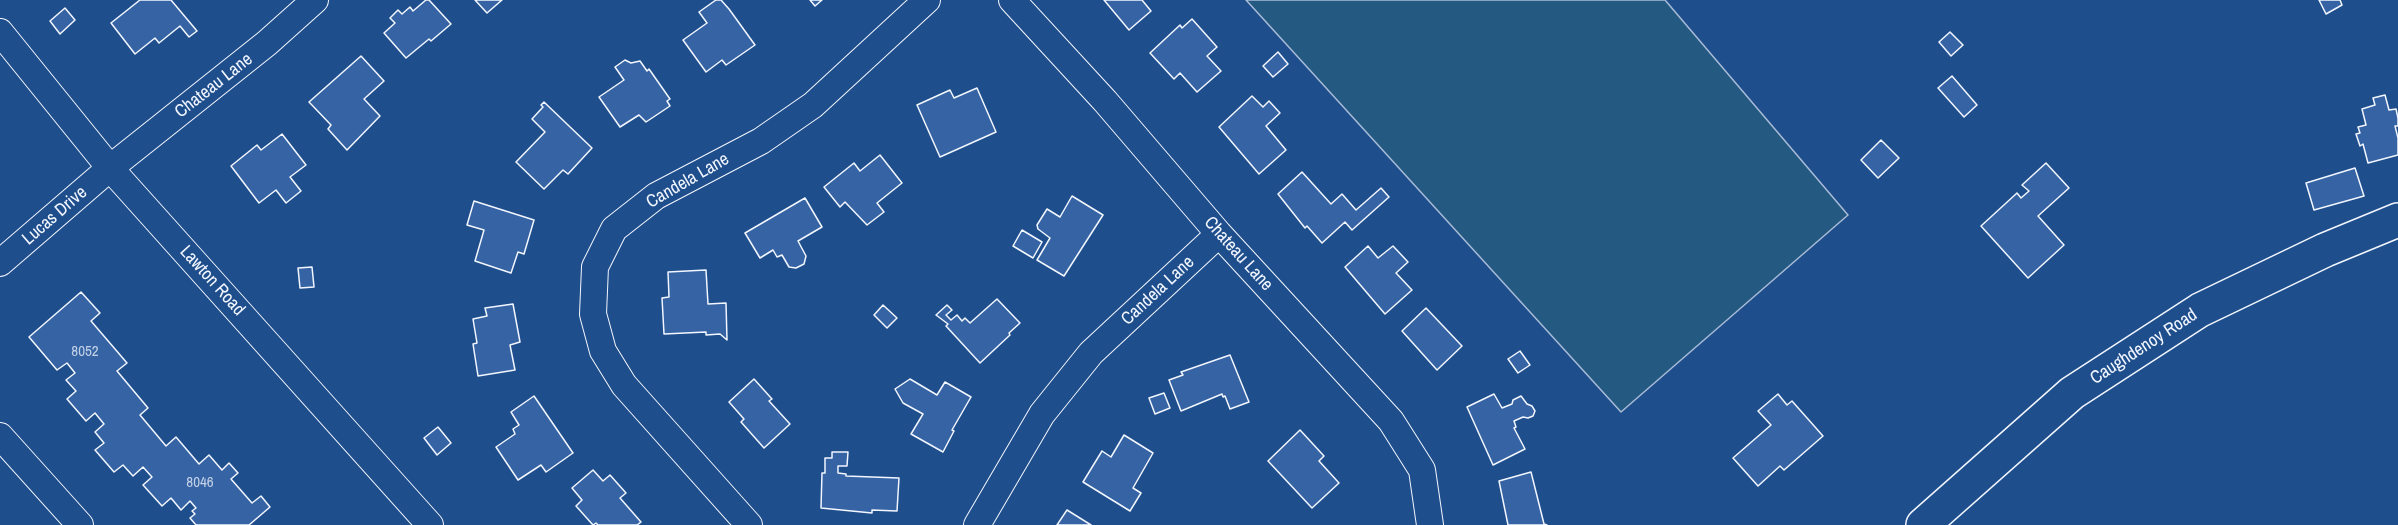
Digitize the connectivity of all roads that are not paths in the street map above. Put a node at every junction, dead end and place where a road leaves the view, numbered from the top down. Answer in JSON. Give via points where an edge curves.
{"nodes":[{"id":1,"x":315,"y":0,"type":"edge"},
{"id":2,"x":927,"y":0,"type":"edge"},
{"id":3,"x":1012,"y":0,"type":"edge"},
{"id":4,"x":0,"y":32,"type":"edge"},
{"id":5,"x":110,"y":168,"type":"junction"},
{"id":6,"x":2398,"y":220,"type":"edge"},
{"id":7,"x":1219,"y":234,"type":"junction"},
{"id":8,"x":0,"y":263,"type":"edge"},
{"id":9,"x":0,"y":436,"type":"edge"},
{"id":10,"x":80,"y":525,"type":"edge"},
{"id":11,"x":430,"y":525,"type":"edge"},
{"id":12,"x":749,"y":525,"type":"edge"},
{"id":13,"x":977,"y":525,"type":"edge"},
{"id":14,"x":1430,"y":525,"type":"edge"},
{"id":15,"x":1923,"y":525,"type":"edge"}],
"edges":[{"from":1,"to":5,"type":"street","name":"Chateau Lane","via":[[267,44]]},
{"from":2,"to":12,"type":"street","name":"Candela Lane","via":[[813,105],[761,141],[656,196],[614,229],[595,267],[593,314],[603,351],[624,385]]},
{"from":3,"to":7,"type":"street","name":"Chateau Lane"},
{"from":4,"to":5,"type":"street","name":"Lawton Road"},
{"from":5,"to":8,"type":"street","name":"Lucas Drive"},
{"from":5,"to":11,"type":"street","name":"Lawton Road"},
{"from":6,"to":15,"type":"street","name":"Caughdenoy Road","via":[[2200,310],[2072,393]]},
{"from":7,"to":13,"type":"street","name":"Candela Lane","via":[[1091,353],[1042,414]]},
{"from":7,"to":14,"type":"street","name":"Chateau Lane","via":[[1391,421],[1422,470]]},
{"from":9,"to":10,"type":"street"}]}
